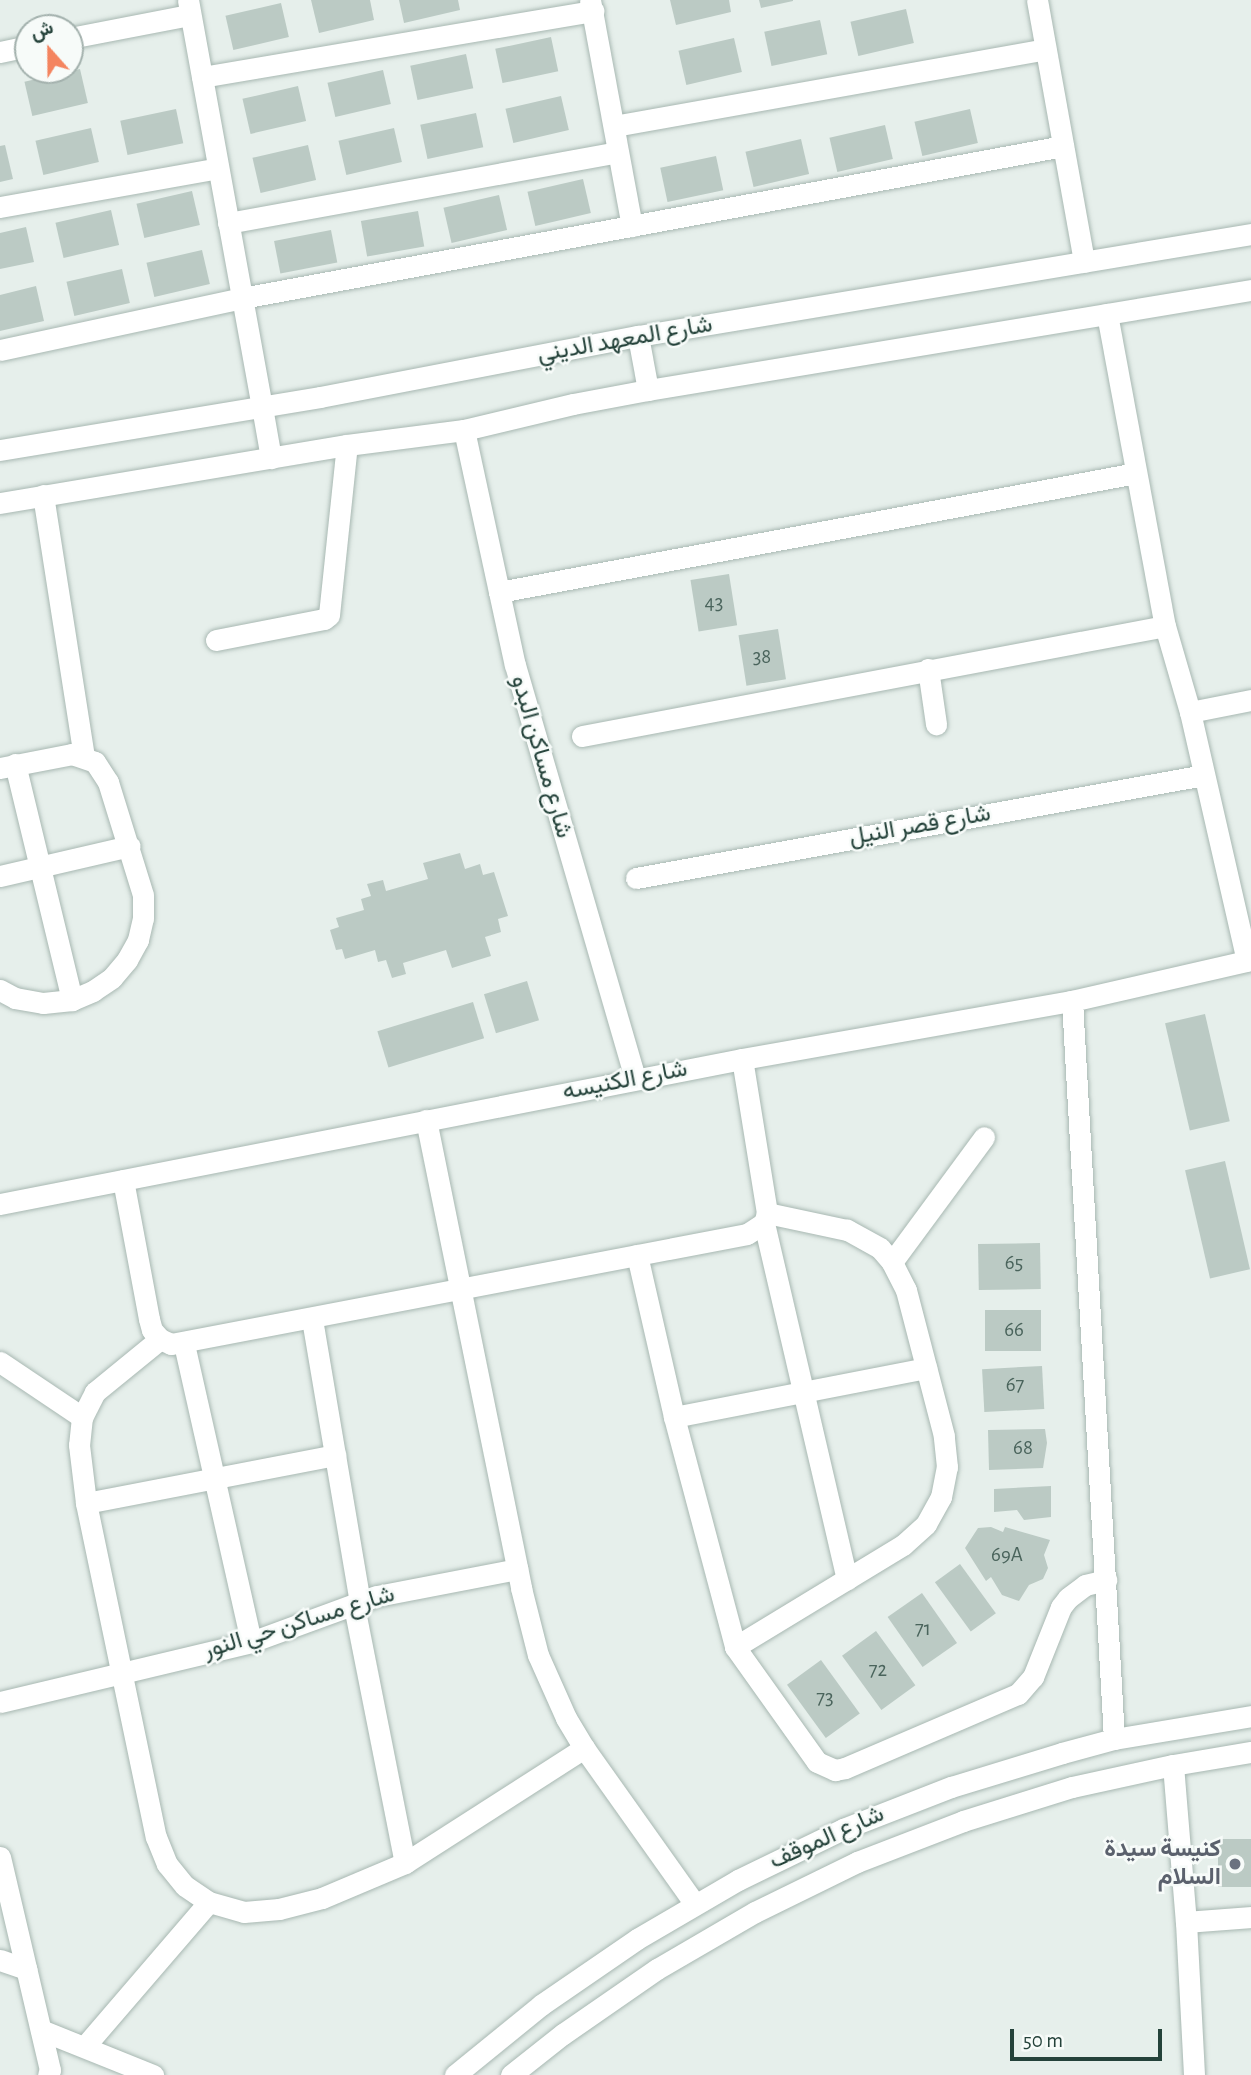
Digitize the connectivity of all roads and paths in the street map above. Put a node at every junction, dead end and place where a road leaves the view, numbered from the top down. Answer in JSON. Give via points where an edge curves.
{"nodes":[{"id":1,"x":1037,"y":0,"type":"edge"},
{"id":2,"x":592,"y":6,"type":"edge"},
{"id":3,"x":189,"y":7,"type":"edge"},
{"id":4,"x":84,"y":34,"type":"edge"},
{"id":5,"x":1045,"y":49,"type":"junction"},
{"id":6,"x":202,"y":77,"type":"junction"},
{"id":7,"x":614,"y":126,"type":"junction"},
{"id":8,"x":1063,"y":146,"type":"junction"},
{"id":9,"x":618,"y":152,"type":"junction"},
{"id":10,"x":218,"y":168,"type":"junction"},
{"id":11,"x":0,"y":207,"type":"edge"},
{"id":12,"x":228,"y":222,"type":"junction"},
{"id":13,"x":632,"y":226,"type":"junction"},
{"id":14,"x":1251,"y":234,"type":"edge"},
{"id":15,"x":1084,"y":262,"type":"junction"},
{"id":16,"x":1251,"y":290,"type":"edge"},
{"id":17,"x":242,"y":298,"type":"junction"},
{"id":18,"x":1107,"y":314,"type":"junction"},
{"id":19,"x":639,"y":336,"type":"junction"},
{"id":20,"x":0,"y":350,"type":"edge"},
{"id":21,"x":648,"y":390,"type":"junction"},
{"id":22,"x":262,"y":407,"type":"junction"},
{"id":23,"x":464,"y":430,"type":"junction"},
{"id":24,"x":347,"y":444,"type":"junction"},
{"id":25,"x":0,"y":450,"type":"edge"},
{"id":26,"x":271,"y":458,"type":"junction"},
{"id":27,"x":1136,"y":473,"type":"junction"},
{"id":28,"x":43,"y":495,"type":"junction"},
{"id":29,"x":0,"y":503,"type":"edge"},
{"id":30,"x":499,"y":592,"type":"junction"},
{"id":31,"x":1165,"y":626,"type":"junction"},
{"id":32,"x":216,"y":640,"type":"dead end"},
{"id":33,"x":928,"y":669,"type":"junction"},
{"id":34,"x":1251,"y":700,"type":"edge"},
{"id":35,"x":1189,"y":712,"type":"junction"},
{"id":36,"x":936,"y":724,"type":"dead end"},
{"id":37,"x":582,"y":736,"type":"dead end"},
{"id":38,"x":84,"y":756,"type":"junction"},
{"id":39,"x":8,"y":766,"type":"edge"},
{"id":40,"x":1204,"y":775,"type":"junction"},
{"id":41,"x":130,"y":846,"type":"junction"},
{"id":42,"x":40,"y":867,"type":"junction"},
{"id":43,"x":0,"y":876,"type":"edge"},
{"id":44,"x":636,"y":878,"type":"dead end"},
{"id":45,"x":1249,"y":961,"type":"edge"},
{"id":46,"x":0,"y":990,"type":"edge"},
{"id":47,"x":72,"y":1000,"type":"junction"},
{"id":48,"x":1072,"y":1001,"type":"junction"},
{"id":49,"x":742,"y":1059,"type":"junction"},
{"id":50,"x":635,"y":1079,"type":"junction"},
{"id":51,"x":426,"y":1120,"type":"junction"},
{"id":52,"x":984,"y":1137,"type":"dead end"},
{"id":53,"x":123,"y":1180,"type":"junction"},
{"id":54,"x":0,"y":1204,"type":"edge"},
{"id":55,"x":766,"y":1218,"type":"junction"},
{"id":56,"x":636,"y":1255,"type":"junction"},
{"id":57,"x":892,"y":1262,"type":"junction"},
{"id":58,"x":461,"y":1290,"type":"junction"},
{"id":59,"x":312,"y":1319,"type":"junction"},
{"id":60,"x":160,"y":1339,"type":"junction"},
{"id":61,"x":184,"y":1344,"type":"junction"},
{"id":62,"x":0,"y":1362,"type":"edge"},
{"id":63,"x":926,"y":1368,"type":"junction"},
{"id":64,"x":803,"y":1392,"type":"junction"},
{"id":65,"x":674,"y":1417,"type":"junction"},
{"id":66,"x":82,"y":1418,"type":"junction"},
{"id":67,"x":335,"y":1455,"type":"junction"},
{"id":68,"x":214,"y":1479,"type":"junction"},
{"id":69,"x":86,"y":1503,"type":"junction"},
{"id":70,"x":517,"y":1569,"type":"junction"},
{"id":71,"x":847,"y":1579,"type":"junction"},
{"id":72,"x":1106,"y":1580,"type":"junction"},
{"id":73,"x":357,"y":1604,"type":"junction"},
{"id":74,"x":251,"y":1642,"type":"junction"},
{"id":75,"x":735,"y":1647,"type":"junction"},
{"id":76,"x":122,"y":1673,"type":"junction"},
{"id":77,"x":0,"y":1702,"type":"edge"},
{"id":78,"x":1251,"y":1716,"type":"edge"},
{"id":79,"x":1114,"y":1739,"type":"junction"},
{"id":80,"x":584,"y":1748,"type":"junction"},
{"id":81,"x":1251,"y":1752,"type":"edge"},
{"id":82,"x":1173,"y":1765,"type":"junction"},
{"id":83,"x":0,"y":1857,"type":"edge"},
{"id":84,"x":405,"y":1863,"type":"junction"},
{"id":85,"x":3,"y":1891,"type":"edge"},
{"id":86,"x":209,"y":1902,"type":"junction"},
{"id":87,"x":695,"y":1904,"type":"junction"},
{"id":88,"x":1251,"y":1917,"type":"edge"},
{"id":89,"x":1186,"y":1922,"type":"junction"},
{"id":90,"x":0,"y":1960,"type":"edge"},
{"id":91,"x":26,"y":1969,"type":"junction"},
{"id":92,"x":41,"y":2030,"type":"junction"},
{"id":93,"x":85,"y":2046,"type":"junction"},
{"id":94,"x":52,"y":2073,"type":"edge"},
{"id":95,"x":153,"y":2075,"type":"edge"},
{"id":96,"x":455,"y":2075,"type":"edge"},
{"id":97,"x":511,"y":2075,"type":"edge"},
{"id":98,"x":1194,"y":2075,"type":"edge"}],
"edges":[{"from":1,"to":5,"type":"street"},
{"from":2,"to":6,"type":"street"},
{"from":2,"to":7,"type":"street"},
{"from":3,"to":4,"type":"street"},
{"from":3,"to":6,"type":"street"},
{"from":5,"to":7,"type":"street"},
{"from":5,"to":8,"type":"street"},
{"from":6,"to":10,"type":"street"},
{"from":7,"to":9,"type":"street"},
{"from":8,"to":13,"type":"street"},
{"from":8,"to":15,"type":"street"},
{"from":9,"to":12,"type":"street"},
{"from":9,"to":13,"type":"street"},
{"from":10,"to":11,"type":"street"},
{"from":10,"to":12,"type":"street"},
{"from":12,"to":17,"type":"street"},
{"from":13,"to":17,"type":"street"},
{"from":14,"to":15,"type":"street","name":"شارع المعهد الديني"},
{"from":15,"to":19,"type":"street","name":"شارع المعهد الديني"},
{"from":16,"to":18,"type":"street"},
{"from":17,"to":20,"type":"street"},
{"from":17,"to":22,"type":"street"},
{"from":18,"to":21,"type":"street"},
{"from":18,"to":27,"type":"street"},
{"from":19,"to":21,"type":"street"},
{"from":19,"to":22,"type":"street","name":"شارع المعهد الديني"},
{"from":21,"to":23,"type":"street"},
{"from":22,"to":25,"type":"street","name":"شارع المعهد الديني"},
{"from":22,"to":26,"type":"street"},
{"from":23,"to":24,"type":"street"},
{"from":23,"to":30,"type":"street","name":"شارع مساكن البدو"},
{"from":24,"to":26,"type":"street"},
{"from":24,"to":32,"type":"street","via":[[329,615]]},
{"from":26,"to":28,"type":"street"},
{"from":27,"to":30,"type":"street"},
{"from":27,"to":31,"type":"street"},
{"from":28,"to":29,"type":"street"},
{"from":28,"to":38,"type":"street"},
{"from":30,"to":50,"type":"street","name":"شارع مساكن البدو","via":[[515,665]]},
{"from":31,"to":33,"type":"street"},
{"from":31,"to":35,"type":"street"},
{"from":33,"to":36,"type":"street"},
{"from":33,"to":37,"type":"street"},
{"from":34,"to":35,"type":"street"},
{"from":35,"to":40,"type":"street"},
{"from":38,"to":39,"type":"street","via":[[60,755]]},
{"from":38,"to":41,"type":"street","via":[[103,771]]},
{"from":39,"to":42,"type":"street"},
{"from":40,"to":44,"type":"street","name":"شارع قصر النيل"},
{"from":40,"to":45,"type":"street"},
{"from":41,"to":42,"type":"street"},
{"from":41,"to":47,"type":"street","via":[[143,895],[138,940],[112,978]]},
{"from":42,"to":43,"type":"street"},
{"from":42,"to":47,"type":"street"},
{"from":45,"to":48,"type":"street","name":"شارع الكنيسه"},
{"from":46,"to":47,"type":"street","via":[[43,1003]]},
{"from":48,"to":49,"type":"street","name":"شارع الكنيسه"},
{"from":48,"to":72,"type":"street"},
{"from":49,"to":50,"type":"street","name":"شارع الكنيسه"},
{"from":49,"to":55,"type":"street"},
{"from":50,"to":51,"type":"street","name":"شارع الكنيسه"},
{"from":51,"to":53,"type":"street","name":"شارع الكنيسه"},
{"from":51,"to":58,"type":"street"},
{"from":52,"to":57,"type":"street"},
{"from":53,"to":54,"type":"street","name":"شارع الكنيسه"},
{"from":53,"to":60,"type":"street","via":[[149,1319]]},
{"from":55,"to":56,"type":"street","via":[[747,1234]]},
{"from":55,"to":57,"type":"street","via":[[847,1230],[880,1248]]},
{"from":55,"to":64,"type":"street"},
{"from":56,"to":58,"type":"street"},
{"from":56,"to":65,"type":"street"},
{"from":57,"to":63,"type":"street","via":[[905,1290]]},
{"from":58,"to":59,"type":"street"},
{"from":58,"to":70,"type":"street"},
{"from":59,"to":61,"type":"street"},
{"from":59,"to":67,"type":"street"},
{"from":60,"to":61,"type":"street"},
{"from":60,"to":66,"type":"street","via":[[95,1392]]},
{"from":61,"to":68,"type":"street"},
{"from":62,"to":66,"type":"street"},
{"from":63,"to":64,"type":"street"},
{"from":63,"to":71,"type":"street","via":[[945,1447],[947,1467],[941,1497],[926,1524],[903,1545]]},
{"from":64,"to":65,"type":"street"},
{"from":64,"to":71,"type":"street"},
{"from":65,"to":75,"type":"street"},
{"from":66,"to":69,"type":"street","via":[[79,1446]]},
{"from":67,"to":68,"type":"street"},
{"from":67,"to":73,"type":"street"},
{"from":68,"to":69,"type":"street"},
{"from":68,"to":74,"type":"street"},
{"from":69,"to":76,"type":"street"},
{"from":70,"to":73,"type":"street","name":"شارع مساكن حي النور","via":[[377,1595]]},
{"from":70,"to":80,"type":"street","via":[[538,1655]]},
{"from":71,"to":75,"type":"street"},
{"from":72,"to":75,"type":"street","via":[[1085,1585],[1061,1607],[1033,1677],[1018,1694],[845,1769],[817,1762]]},
{"from":72,"to":79,"type":"street"},
{"from":73,"to":74,"type":"street","name":"شارع مساكن حي النور"},
{"from":73,"to":84,"type":"street"},
{"from":74,"to":76,"type":"street","name":"شارع مساكن حي النور"},
{"from":76,"to":77,"type":"street","name":"شارع مساكن حي النور"},
{"from":76,"to":86,"type":"street","via":[[156,1837],[167,1864],[185,1886]]},
{"from":78,"to":79,"type":"street","name":"شارع الموقف"},
{"from":79,"to":87,"type":"street","name":"شارع الموقف","via":[[1006,1769],[896,1807],[790,1854]]},
{"from":80,"to":84,"type":"street"},
{"from":80,"to":87,"type":"street"},
{"from":81,"to":82,"type":"street","name":"شارع الموقف"},
{"from":82,"to":89,"type":"street"},
{"from":82,"to":97,"type":"street","name":"شارع الموقف","via":[[1006,1807],[816,1881],[657,1969]]},
{"from":83,"to":85,"type":"street"},
{"from":84,"to":86,"type":"street","via":[[323,1898],[279,1909],[244,1912]]},
{"from":85,"to":91,"type":"street"},
{"from":86,"to":93,"type":"street"},
{"from":87,"to":96,"type":"street","name":"شارع الموقف","via":[[589,1971]]},
{"from":88,"to":89,"type":"street"},
{"from":89,"to":98,"type":"street"},
{"from":90,"to":91,"type":"street"},
{"from":91,"to":92,"type":"street"},
{"from":92,"to":93,"type":"street"},
{"from":92,"to":94,"type":"street"},
{"from":93,"to":95,"type":"street"}]}
